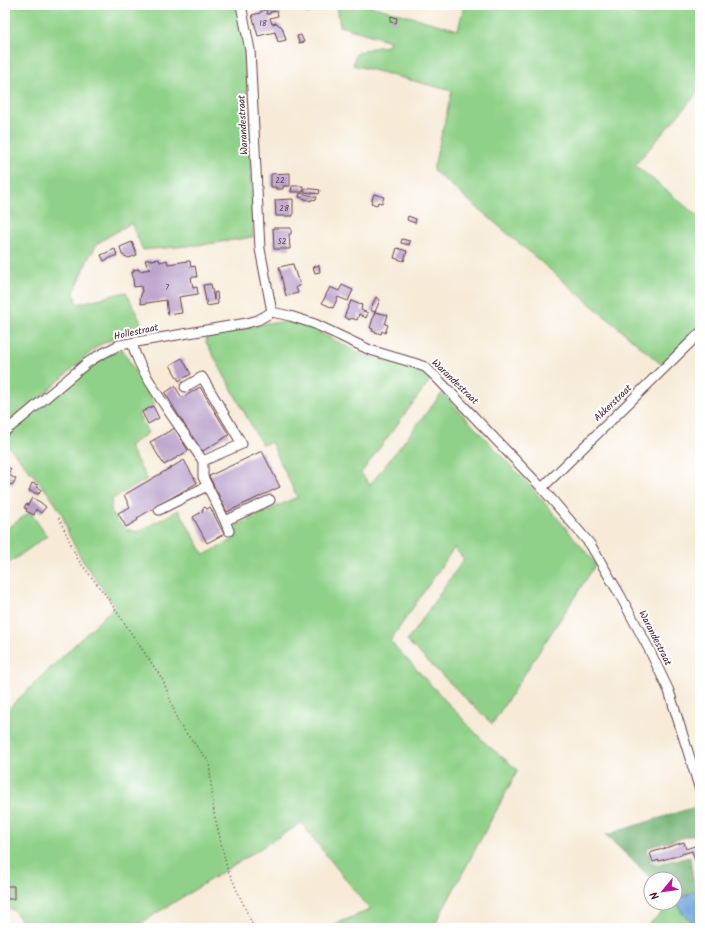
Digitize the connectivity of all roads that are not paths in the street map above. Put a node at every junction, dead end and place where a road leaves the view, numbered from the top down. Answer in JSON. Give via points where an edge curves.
{"nodes":[{"id":1,"x":241,"y":5,"type":"edge"},
{"id":2,"x":272,"y":312,"type":"junction"},
{"id":3,"x":700,"y":333,"type":"edge"},
{"id":4,"x":132,"y":343,"type":"junction"},
{"id":5,"x":185,"y":386,"type":"dead end"},
{"id":6,"x":5,"y":431,"type":"edge"},
{"id":7,"x":203,"y":461,"type":"junction"},
{"id":8,"x":207,"y":486,"type":"junction"},
{"id":9,"x":542,"y":488,"type":"junction"},
{"id":10,"x":270,"y":500,"type":"dead end"},
{"id":11,"x":159,"y":510,"type":"dead end"},
{"id":12,"x":225,"y":521,"type":"junction"},
{"id":13,"x":229,"y":531,"type":"dead end"},
{"id":14,"x":700,"y":790,"type":"edge"}],
"edges":[{"from":1,"to":2,"type":"street","name":"Warandestraat","via":[[250,50],[260,249]]},
{"from":2,"to":4,"type":"street","name":"Hollestraat","via":[[247,323]]},
{"from":2,"to":9,"type":"street","name":"Warandestraat","via":[[315,324],[370,350],[425,367]]},
{"from":3,"to":9,"type":"street","name":"Akkerstraat"},
{"from":4,"to":6,"type":"street","name":"Hollestraat","via":[[119,345],[96,357]]},
{"from":4,"to":7,"type":"street","via":[[142,370]]},
{"from":5,"to":7,"type":"street","via":[[202,376],[242,444]]},
{"from":7,"to":8,"type":"street","via":[[203,477]]},
{"from":8,"to":11,"type":"street"},
{"from":8,"to":12,"type":"street"},
{"from":9,"to":14,"type":"street","name":"Warandestraat","via":[[590,544],[649,649],[669,691]]},
{"from":10,"to":12,"type":"street"},
{"from":12,"to":13,"type":"street"}]}
